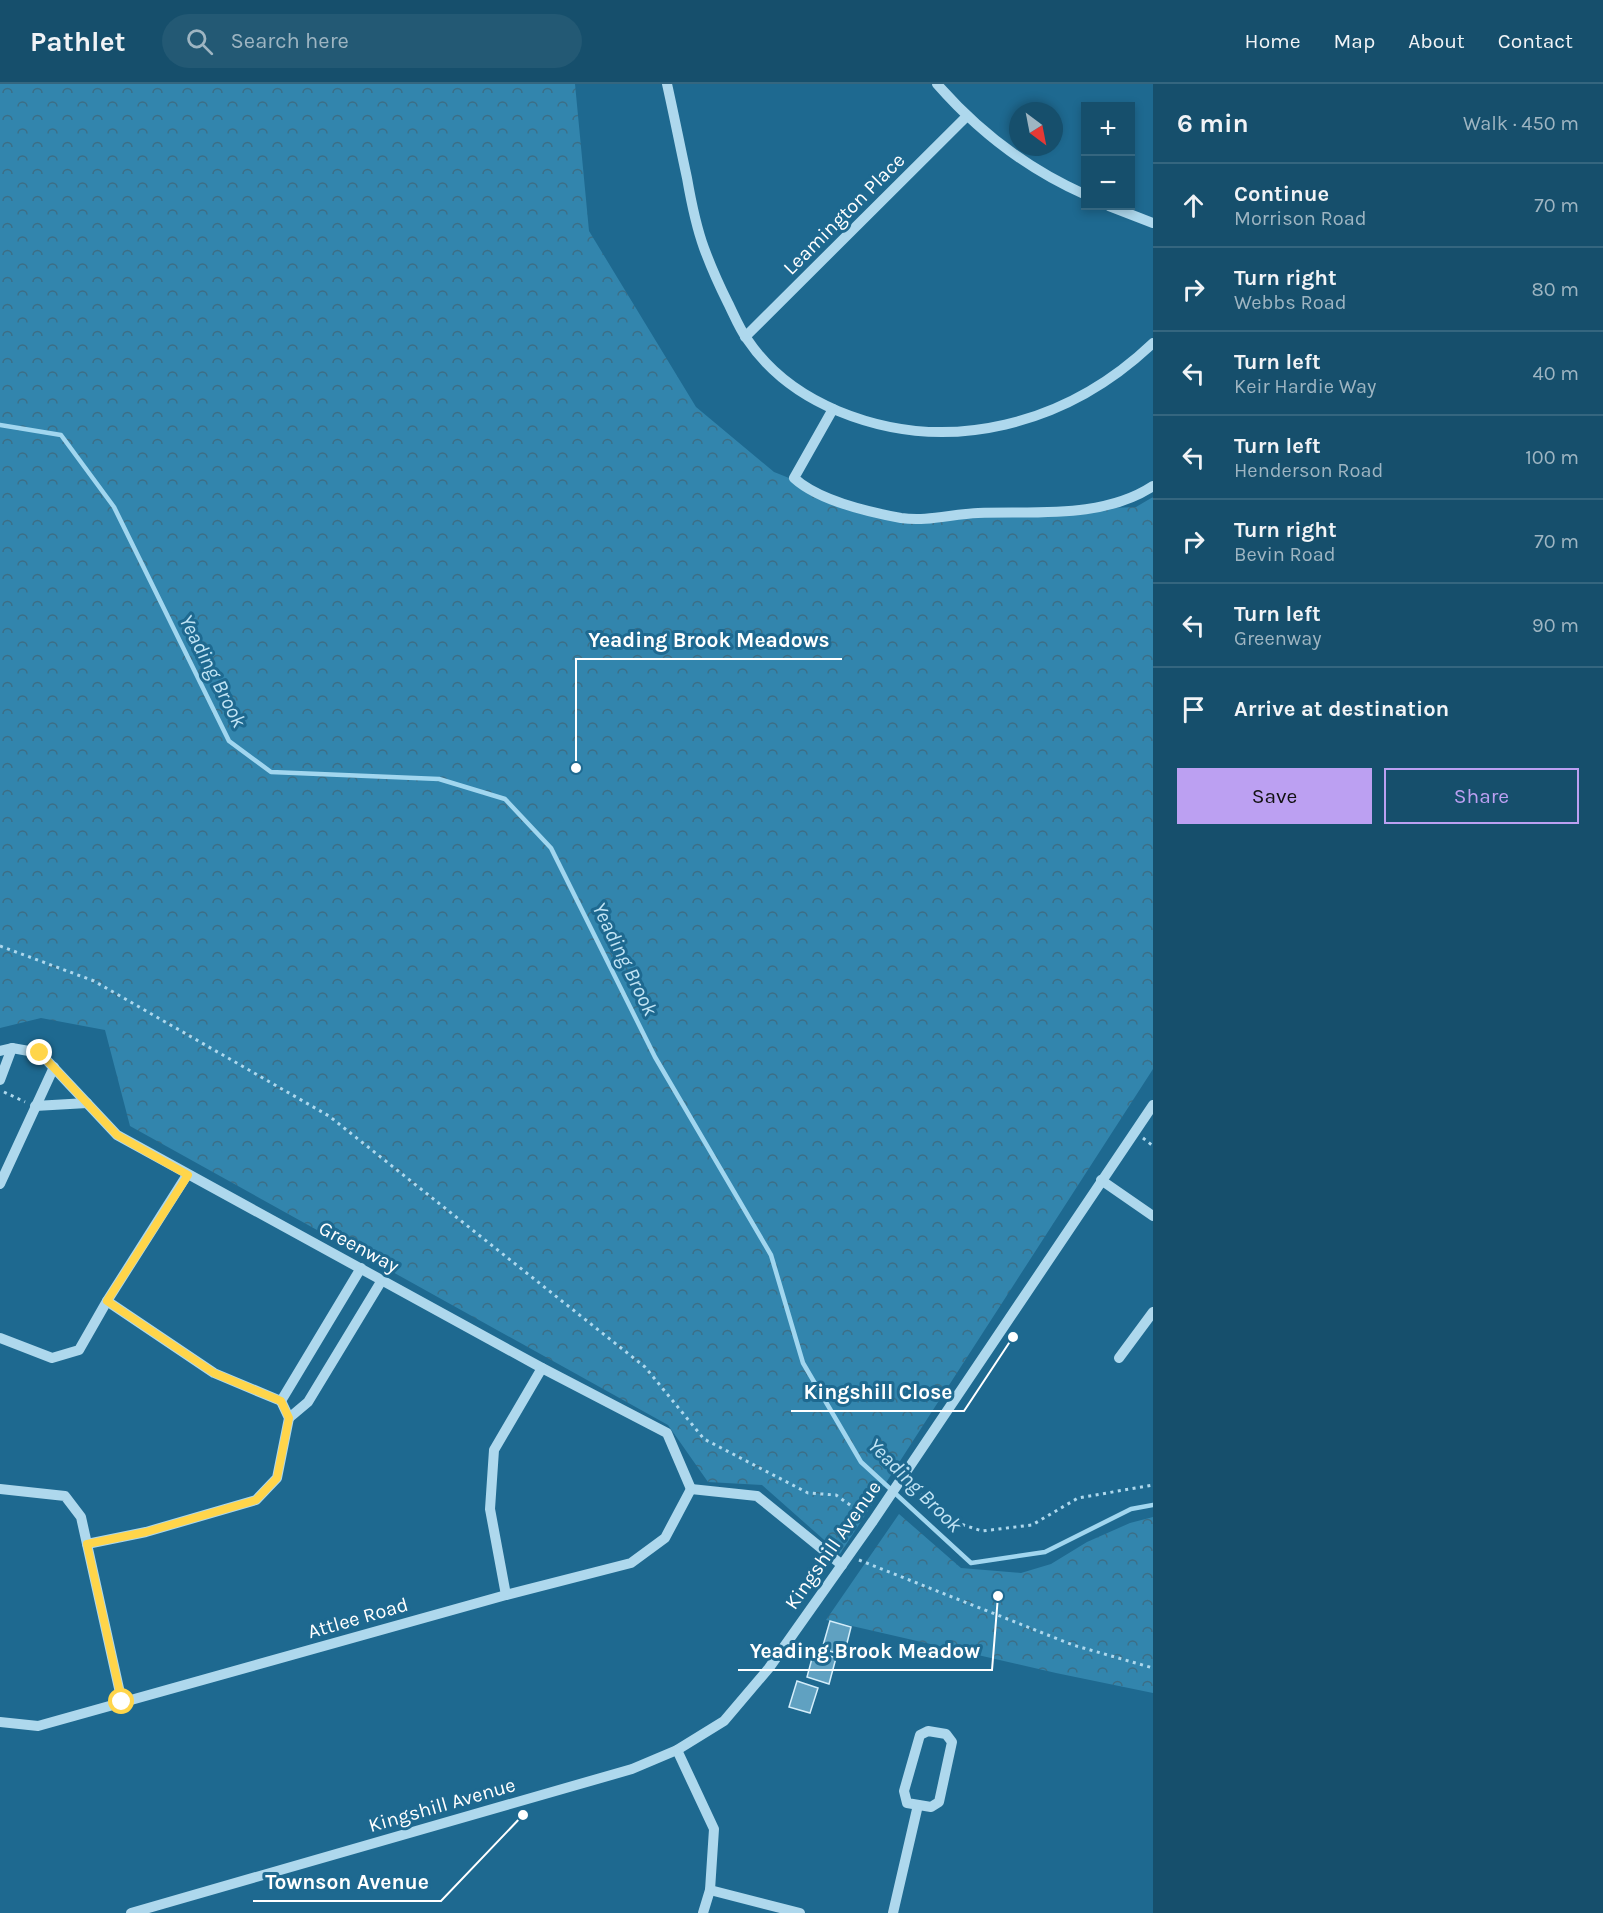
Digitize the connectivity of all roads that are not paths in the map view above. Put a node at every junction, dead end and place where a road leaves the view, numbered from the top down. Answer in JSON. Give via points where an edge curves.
{"nodes":[{"id":1,"x":667,"y":84,"type":"edge"},
{"id":2,"x":937,"y":84,"type":"edge"},
{"id":3,"x":967,"y":116,"type":"junction"},
{"id":4,"x":1081,"y":193,"type":"edge"},
{"id":5,"x":1119,"y":210,"type":"edge"},
{"id":6,"x":1153,"y":223,"type":"edge"},
{"id":7,"x":745,"y":337,"type":"junction"},
{"id":8,"x":1153,"y":343,"type":"edge"},
{"id":9,"x":833,"y":409,"type":"junction"},
{"id":10,"x":1153,"y":486,"type":"edge"},
{"id":11,"x":12,"y":1048,"type":"junction"},
{"id":12,"x":0,"y":1051,"type":"edge"},
{"id":13,"x":54,"y":1067,"type":"junction"},
{"id":14,"x":0,"y":1080,"type":"edge"},
{"id":15,"x":87,"y":1103,"type":"junction"},
{"id":16,"x":1153,"y":1105,"type":"edge"},
{"id":17,"x":35,"y":1106,"type":"junction"},
{"id":18,"x":188,"y":1175,"type":"junction"},
{"id":19,"x":1101,"y":1180,"type":"junction"},
{"id":20,"x":0,"y":1184,"type":"edge"},
{"id":21,"x":1153,"y":1216,"type":"edge"},
{"id":22,"x":361,"y":1268,"type":"junction"},
{"id":23,"x":382,"y":1280,"type":"junction"},
{"id":24,"x":107,"y":1301,"type":"junction"},
{"id":25,"x":1153,"y":1312,"type":"edge"},
{"id":26,"x":0,"y":1338,"type":"edge"},
{"id":27,"x":1119,"y":1358,"type":"dead end"},
{"id":28,"x":542,"y":1368,"type":"junction"},
{"id":29,"x":281,"y":1401,"type":"junction"},
{"id":30,"x":289,"y":1418,"type":"junction"},
{"id":31,"x":0,"y":1489,"type":"edge"},
{"id":32,"x":691,"y":1489,"type":"junction"},
{"id":33,"x":87,"y":1544,"type":"junction"},
{"id":34,"x":842,"y":1565,"type":"junction"},
{"id":35,"x":506,"y":1595,"type":"junction"},
{"id":36,"x":122,"y":1702,"type":"junction"},
{"id":37,"x":0,"y":1722,"type":"edge"},
{"id":38,"x":677,"y":1750,"type":"junction"},
{"id":39,"x":918,"y":1805,"type":"junction"},
{"id":40,"x":710,"y":1890,"type":"junction"},
{"id":41,"x":132,"y":1913,"type":"edge"},
{"id":42,"x":703,"y":1913,"type":"edge"},
{"id":43,"x":800,"y":1913,"type":"edge"},
{"id":44,"x":893,"y":1913,"type":"edge"}],
"edges":[{"from":1,"to":7,"type":"street","via":[[704,248]]},
{"from":2,"to":3,"type":"street"},
{"from":3,"to":4,"type":"street","via":[[998,144],[1043,175]]},
{"from":3,"to":7,"type":"street","name":"Leamington Place"},
{"from":5,"to":6,"type":"street"},
{"from":7,"to":9,"type":"street","via":[[781,378]]},
{"from":8,"to":9,"type":"street","via":[[1109,380],[1068,403],[994,427],[952,432],[909,431],[869,423]]},
{"from":9,"to":10,"type":"street","via":[[794,478],[822,496],[900,518],[1071,511],[1123,501]]},
{"from":11,"to":12,"type":"street","name":"Greenway"},
{"from":11,"to":13,"type":"street","name":"Greenway","via":[[40,1053]]},
{"from":11,"to":14,"type":"street"},
{"from":13,"to":15,"type":"street","name":"Greenway"},
{"from":13,"to":17,"type":"street"},
{"from":15,"to":17,"type":"street"},
{"from":15,"to":18,"type":"street","name":"Greenway","via":[[117,1135]]},
{"from":16,"to":19,"type":"street","name":"Kingshill Avenue"},
{"from":17,"to":20,"type":"street"},
{"from":18,"to":22,"type":"street","name":"Greenway"},
{"from":18,"to":24,"type":"street"},
{"from":19,"to":21,"type":"street"},
{"from":19,"to":34,"type":"street","name":"Kingshill Avenue"},
{"from":22,"to":23,"type":"street","name":"Greenway"},
{"from":22,"to":29,"type":"street"},
{"from":23,"to":28,"type":"street","name":"Greenway"},
{"from":23,"to":30,"type":"street","via":[[308,1402]]},
{"from":24,"to":26,"type":"street","via":[[79,1350],[52,1359]]},
{"from":24,"to":29,"type":"street","via":[[214,1373]]},
{"from":25,"to":27,"type":"street"},
{"from":28,"to":32,"type":"street","name":"Greenway","via":[[667,1432]]},
{"from":28,"to":35,"type":"street","via":[[494,1450],[490,1509]]},
{"from":29,"to":30,"type":"street"},
{"from":30,"to":33,"type":"street","via":[[277,1478],[256,1500],[146,1532]]},
{"from":31,"to":33,"type":"street","via":[[65,1496],[81,1517]]},
{"from":32,"to":34,"type":"street","via":[[757,1496]]},
{"from":32,"to":35,"type":"street","name":"Attlee Road","via":[[665,1538],[631,1563]]},
{"from":33,"to":36,"type":"street"},
{"from":34,"to":38,"type":"street","name":"Kingshill Avenue","via":[[769,1668],[723,1721]]},
{"from":35,"to":36,"type":"street","name":"Attlee Road"},
{"from":36,"to":37,"type":"street","name":"Attlee Road","via":[[38,1726]]},
{"from":38,"to":40,"type":"street","via":[[714,1829]]},
{"from":38,"to":41,"type":"street","name":"Kingshill Avenue","via":[[633,1769]]},
{"from":39,"to":39,"type":"street","via":[[931,1807],[939,1802],[952,1742],[946,1734],[928,1731],[920,1735],[904,1791],[907,1803]]},
{"from":39,"to":44,"type":"street"},
{"from":40,"to":42,"type":"street"},
{"from":40,"to":43,"type":"street"}]}
